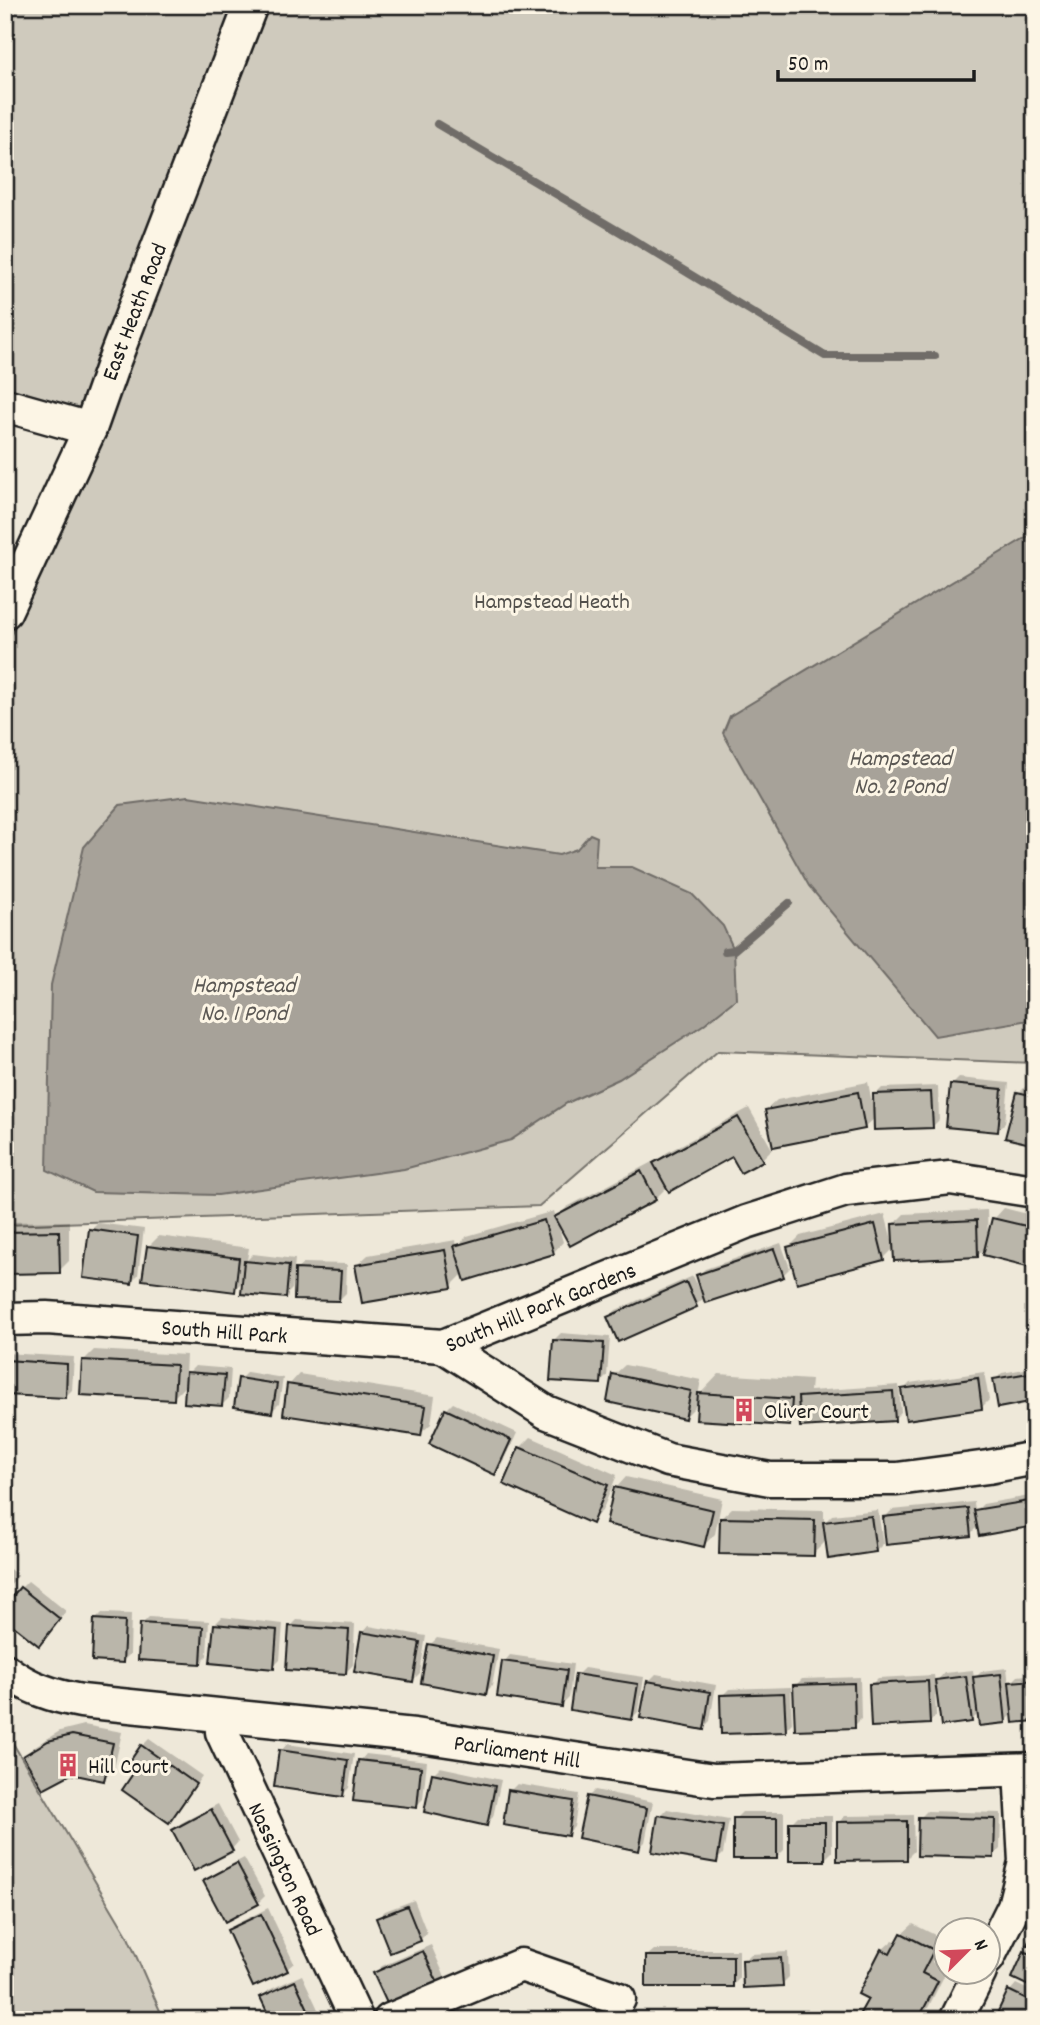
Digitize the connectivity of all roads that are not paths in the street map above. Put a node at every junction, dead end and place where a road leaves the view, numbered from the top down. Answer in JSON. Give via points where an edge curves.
{"nodes":[{"id":1,"x":251,"y":5,"type":"edge"},
{"id":2,"x":5,"y":405,"type":"edge"},
{"id":3,"x":90,"y":429,"type":"junction"},
{"id":4,"x":5,"y":612,"type":"edge"},
{"id":5,"x":1035,"y":1191,"type":"edge"},
{"id":6,"x":5,"y":1319,"type":"edge"},
{"id":7,"x":443,"y":1346,"type":"junction"},
{"id":8,"x":1035,"y":1458,"type":"edge"},
{"id":9,"x":5,"y":1670,"type":"edge"},
{"id":10,"x":221,"y":1717,"type":"junction"},
{"id":11,"x":1028,"y":1770,"type":"edge"},
{"id":12,"x":1002,"y":1930,"type":"edge"},
{"id":13,"x":973,"y":1986,"type":"edge"},
{"id":14,"x":619,"y":1998,"type":"dead end"},
{"id":15,"x":357,"y":2020,"type":"edge"},
{"id":16,"x":390,"y":2020,"type":"edge"},
{"id":17,"x":956,"y":2020,"type":"edge"}],
"edges":[{"from":1,"to":3,"type":"street","name":"East Heath Road"},
{"from":2,"to":3,"type":"street"},
{"from":3,"to":4,"type":"street","name":"East Heath Road"},
{"from":5,"to":7,"type":"street","name":"South Hill Park Gardens","via":[[950,1178],[846,1189],[746,1222]]},
{"from":6,"to":7,"type":"street","name":"South Hill Park","via":[[47,1318]]},
{"from":7,"to":8,"type":"street","name":"South Hill Park Gardens","via":[[546,1412],[681,1463],[770,1479],[897,1479]]},
{"from":9,"to":10,"type":"street","name":"Parliament Hill","via":[[58,1697]]},
{"from":10,"to":11,"type":"street","name":"Parliament Hill","via":[[414,1735],[714,1780]]},
{"from":10,"to":15,"type":"street","name":"Nassington Road","via":[[222,1732]]},
{"from":11,"to":12,"type":"street","via":[[1025,1862],[1014,1906]]},
{"from":13,"to":17,"type":"street"},
{"from":14,"to":16,"type":"street","via":[[522,1965]]}]}
